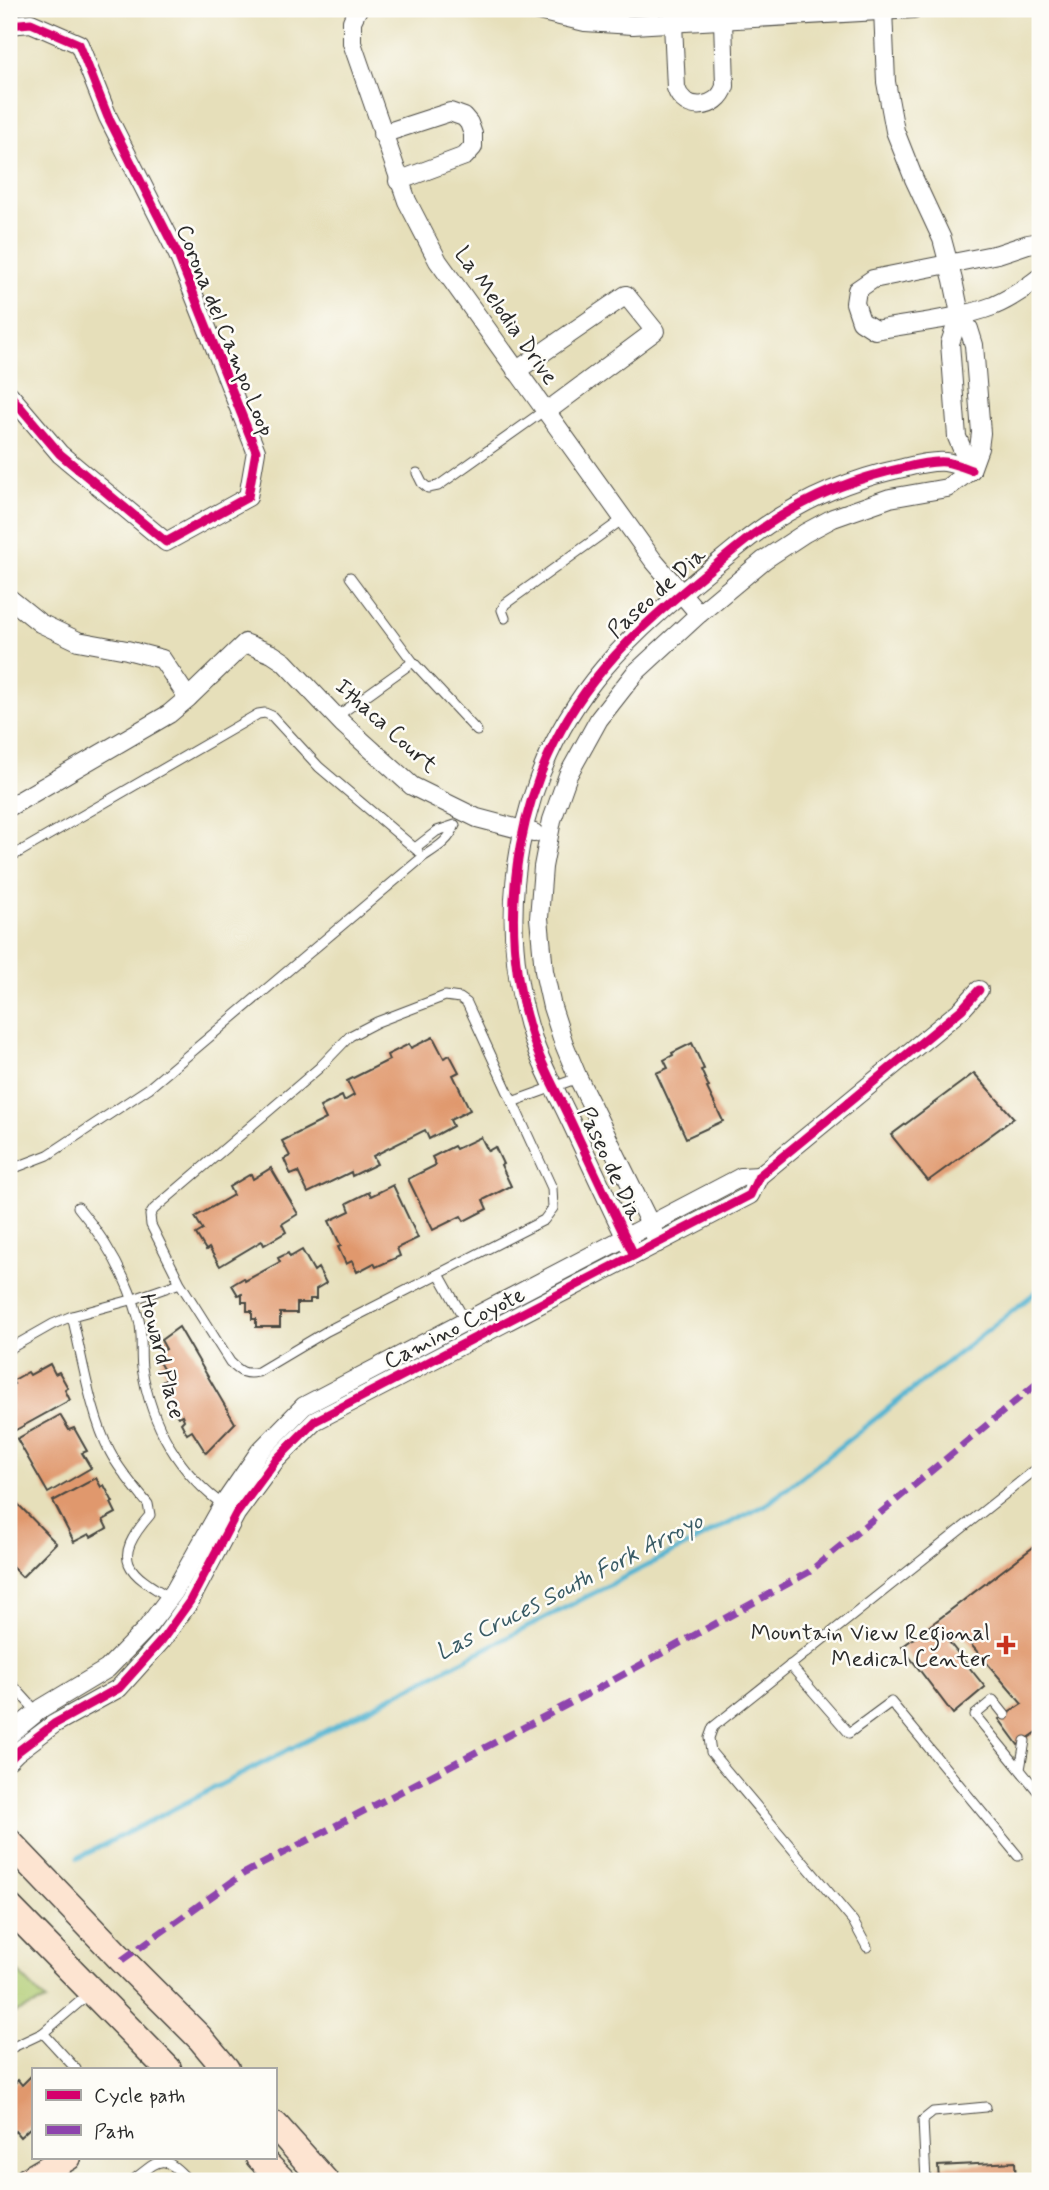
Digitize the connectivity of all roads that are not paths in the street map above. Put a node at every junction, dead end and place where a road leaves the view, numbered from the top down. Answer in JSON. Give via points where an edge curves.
{"nodes":[{"id":1,"x":358,"y":9,"type":"edge"},
{"id":2,"x":530,"y":9,"type":"edge"},
{"id":3,"x":914,"y":9,"type":"edge"},
{"id":4,"x":883,"y":10,"type":"edge"},
{"id":5,"x":723,"y":20,"type":"junction"},
{"id":6,"x":673,"y":23,"type":"junction"},
{"id":7,"x":9,"y":25,"type":"edge"},
{"id":8,"x":382,"y":134,"type":"junction"},
{"id":9,"x":398,"y":181,"type":"junction"},
{"id":10,"x":1040,"y":242,"type":"edge"},
{"id":11,"x":949,"y":264,"type":"junction"},
{"id":12,"x":1040,"y":278,"type":"edge"},
{"id":13,"x":960,"y":314,"type":"junction"},
{"id":14,"x":516,"y":372,"type":"junction"},
{"id":15,"x":9,"y":394,"type":"edge"},
{"id":16,"x":545,"y":411,"type":"junction"},
{"id":17,"x":971,"y":470,"type":"junction"},
{"id":18,"x":417,"y":472,"type":"dead end"},
{"id":19,"x":623,"y":519,"type":"junction"},
{"id":20,"x":350,"y":577,"type":"dead end"},
{"id":21,"x":681,"y":594,"type":"junction"},
{"id":22,"x":9,"y":598,"type":"edge"},
{"id":23,"x":699,"y":614,"type":"junction"},
{"id":24,"x":505,"y":618,"type":"dead end"},
{"id":25,"x":414,"y":662,"type":"junction"},
{"id":26,"x":188,"y":698,"type":"junction"},
{"id":27,"x":336,"y":716,"type":"junction"},
{"id":28,"x":477,"y":731,"type":"dead end"},
{"id":29,"x":9,"y":807,"type":"edge"},
{"id":30,"x":460,"y":818,"type":"junction"},
{"id":31,"x":523,"y":831,"type":"junction"},
{"id":32,"x":548,"y":836,"type":"junction"},
{"id":33,"x":415,"y":848,"type":"junction"},
{"id":34,"x":424,"y":856,"type":"junction"},
{"id":35,"x":9,"y":858,"type":"edge"},
{"id":36,"x":979,"y":990,"type":"dead end"},
{"id":37,"x":578,"y":1078,"type":"junction"},
{"id":38,"x":554,"y":1085,"type":"junction"},
{"id":39,"x":512,"y":1102,"type":"junction"},
{"id":40,"x":9,"y":1170,"type":"edge"},
{"id":41,"x":759,"y":1176,"type":"junction"},
{"id":42,"x":78,"y":1207,"type":"dead end"},
{"id":43,"x":650,"y":1224,"type":"junction"},
{"id":44,"x":625,"y":1236,"type":"junction"},
{"id":45,"x":658,"y":1243,"type":"junction"},
{"id":46,"x":634,"y":1255,"type":"junction"},
{"id":47,"x":439,"y":1273,"type":"junction"},
{"id":48,"x":180,"y":1283,"type":"junction"},
{"id":49,"x":131,"y":1300,"type":"junction"},
{"id":50,"x":72,"y":1316,"type":"junction"},
{"id":51,"x":465,"y":1321,"type":"junction"},
{"id":52,"x":474,"y":1339,"type":"junction"},
{"id":53,"x":9,"y":1349,"type":"edge"},
{"id":54,"x":1040,"y":1466,"type":"edge"},
{"id":55,"x":229,"y":1509,"type":"junction"},
{"id":56,"x":170,"y":1597,"type":"junction"},
{"id":57,"x":186,"y":1607,"type":"junction"},
{"id":58,"x":790,"y":1665,"type":"junction"},
{"id":59,"x":9,"y":1681,"type":"edge"},
{"id":60,"x":37,"y":1712,"type":"junction"},
{"id":61,"x":1005,"y":1715,"type":"dead end"},
{"id":62,"x":9,"y":1735,"type":"edge"},
{"id":63,"x":1025,"y":1741,"type":"dead end"},
{"id":64,"x":9,"y":1760,"type":"edge"},
{"id":65,"x":1020,"y":1769,"type":"junction"},
{"id":66,"x":1040,"y":1794,"type":"edge"},
{"id":67,"x":9,"y":1842,"type":"edge"},
{"id":68,"x":1018,"y":1856,"type":"dead end"},
{"id":69,"x":9,"y":1907,"type":"edge"},
{"id":70,"x":867,"y":1947,"type":"dead end"},
{"id":71,"x":92,"y":1991,"type":"junction"},
{"id":72,"x":43,"y":2033,"type":"junction"},
{"id":73,"x":9,"y":2049,"type":"edge"},
{"id":74,"x":75,"y":2068,"type":"edge"},
{"id":75,"x":167,"y":2068,"type":"edge"},
{"id":76,"x":225,"y":2068,"type":"edge"},
{"id":77,"x":986,"y":2107,"type":"dead end"},
{"id":78,"x":276,"y":2126,"type":"edge"},
{"id":79,"x":66,"y":2158,"type":"edge"},
{"id":80,"x":260,"y":2158,"type":"edge"},
{"id":81,"x":29,"y":2181,"type":"edge"},
{"id":82,"x":132,"y":2181,"type":"edge"},
{"id":83,"x":189,"y":2181,"type":"edge"},
{"id":84,"x":283,"y":2181,"type":"edge"},
{"id":85,"x":325,"y":2181,"type":"edge"},
{"id":86,"x":926,"y":2181,"type":"edge"}],
"edges":[{"from":1,"to":8,"type":"street","name":"La Melodia Drive","via":[[352,21],[352,43]]},
{"from":2,"to":6,"type":"street","via":[[585,22]]},
{"from":3,"to":4,"type":"street"},
{"from":4,"to":5,"type":"street"},
{"from":4,"to":11,"type":"street","via":[[886,82],[895,131]]},
{"from":5,"to":6,"type":"street"},
{"from":5,"to":6,"type":"street","via":[[725,86],[716,100],[703,106],[688,104],[678,95]]},
{"from":7,"to":15,"type":"street","name":"Corona del Campo Loop","via":[[30,23],[79,44],[108,117],[178,254],[256,451],[248,497],[166,542],[60,454]]},
{"from":8,"to":9,"type":"street","name":"La Melodia Drive"},
{"from":8,"to":9,"type":"street","via":[[450,112],[464,117],[473,134],[473,147],[466,156]]},
{"from":9,"to":14,"type":"street","name":"La Melodia Drive","via":[[438,261]]},
{"from":10,"to":11,"type":"street"},
{"from":11,"to":13,"type":"street"},
{"from":11,"to":13,"type":"street","via":[[867,282],[857,290],[856,309],[861,321],[875,330]]},
{"from":12,"to":13,"type":"street","via":[[1003,301]]},
{"from":13,"to":17,"type":"street","via":[[974,345],[981,433]]},
{"from":14,"to":16,"type":"street","name":"La Melodia Drive"},
{"from":14,"to":16,"type":"street","via":[[626,295],[655,331]]},
{"from":16,"to":18,"type":"lane","via":[[438,486],[428,488]]},
{"from":16,"to":19,"type":"street","name":"La Melodia Drive"},
{"from":17,"to":21,"type":"street","name":"Paseo de Dia","via":[[944,462],[919,465],[830,491],[759,530]]},
{"from":17,"to":23,"type":"street","name":"Paseo de Dia","via":[[947,488],[875,502],[812,529],[764,560]]},
{"from":19,"to":21,"type":"street","name":"La Melodia Drive"},
{"from":19,"to":24,"type":"lane","via":[[505,604]]},
{"from":20,"to":25,"type":"lane"},
{"from":21,"to":23,"type":"street","name":"La Melodia Drive"},
{"from":21,"to":31,"type":"street","name":"Paseo de Dia","via":[[616,654],[576,704],[544,766]]},
{"from":22,"to":26,"type":"street","via":[[40,623],[78,641],[162,659]]},
{"from":23,"to":32,"type":"street","name":"Paseo de Dia","via":[[635,673],[603,713],[568,775]]},
{"from":25,"to":27,"type":"lane"},
{"from":25,"to":28,"type":"lane"},
{"from":26,"to":27,"type":"street","name":"Ithaca Court","via":[[245,643],[284,662]]},
{"from":26,"to":29,"type":"street","via":[[169,714]]},
{"from":27,"to":30,"type":"street","name":"Ithaca Court","via":[[412,786]]},
{"from":30,"to":31,"type":"street","name":"Ithaca Court"},
{"from":30,"to":33,"type":"lane"},
{"from":30,"to":34,"type":"lane","via":[[445,843]]},
{"from":31,"to":32,"type":"street","name":"Ithaca Court"},
{"from":31,"to":38,"type":"street","name":"Paseo de Dia","via":[[514,900],[516,958],[528,1022]]},
{"from":32,"to":37,"type":"street","name":"Paseo de Dia","via":[[540,901],[543,962],[557,1027]]},
{"from":33,"to":34,"type":"lane"},
{"from":33,"to":35,"type":"lane","via":[[319,767],[265,713]]},
{"from":34,"to":40,"type":"lane","via":[[149,1088],[48,1155]]},
{"from":36,"to":41,"type":"street","name":"Camino Coyote","via":[[962,1009]]},
{"from":37,"to":38,"type":"lane"},
{"from":37,"to":43,"type":"street","name":"Paseo de Dia"},
{"from":38,"to":39,"type":"lane"},
{"from":38,"to":44,"type":"street","name":"Paseo de Dia"},
{"from":39,"to":47,"type":"lane","via":[[552,1188],[553,1208],[544,1220]]},
{"from":39,"to":48,"type":"lane","via":[[467,1003],[460,998],[445,996],[350,1036],[154,1209],[151,1225]]},
{"from":41,"to":43,"type":"street","name":"Camino Coyote","via":[[741,1177]]},
{"from":41,"to":45,"type":"street","name":"Camino Coyote","via":[[750,1195]]},
{"from":42,"to":49,"type":"lane","name":"Howard Place","via":[[111,1252]]},
{"from":43,"to":44,"type":"street","name":"Camino Coyote"},
{"from":43,"to":45,"type":"street","name":"Paseo de Dia"},
{"from":44,"to":46,"type":"street","name":"Paseo de Dia"},
{"from":44,"to":51,"type":"street","name":"Camino Coyote"},
{"from":45,"to":46,"type":"street","name":"Camino Coyote"},
{"from":46,"to":52,"type":"street","name":"Camino Coyote"},
{"from":47,"to":48,"type":"lane","via":[[258,1373],[247,1374],[230,1362]]},
{"from":47,"to":51,"type":"lane"},
{"from":48,"to":49,"type":"lane"},
{"from":49,"to":50,"type":"lane"},
{"from":49,"to":55,"type":"lane","name":"Howard Place","via":[[139,1321],[149,1402],[159,1428],[192,1479]]},
{"from":50,"to":53,"type":"lane"},
{"from":50,"to":56,"type":"lane","via":[[108,1450],[150,1509],[128,1545],[128,1565],[143,1581]]},
{"from":51,"to":52,"type":"lane"},
{"from":51,"to":55,"type":"street","name":"Camino Coyote","via":[[304,1406],[260,1451]]},
{"from":52,"to":55,"type":"street","name":"Camino Coyote","via":[[315,1421]]},
{"from":54,"to":58,"type":"lane"},
{"from":55,"to":56,"type":"street","name":"Camino Coyote"},
{"from":55,"to":57,"type":"street","name":"Camino Coyote"},
{"from":56,"to":57,"type":"lane"},
{"from":56,"to":60,"type":"street","name":"Camino Coyote","via":[[107,1669]]},
{"from":57,"to":64,"type":"street","name":"Camino Coyote","via":[[119,1688],[54,1724]]},
{"from":58,"to":68,"type":"lane","via":[[849,1732],[891,1702]]},
{"from":58,"to":70,"type":"lane","via":[[713,1727],[711,1752],[853,1921]]},
{"from":59,"to":60,"type":"lane"},
{"from":60,"to":62,"type":"street","name":"Camino Coyote"},
{"from":61,"to":65,"type":"lane","via":[[993,1700],[975,1714]]},
{"from":63,"to":65,"type":"lane"},
{"from":65,"to":66,"type":"lane"},
{"from":67,"to":76,"type":"main road"},
{"from":69,"to":71,"type":"main road"},
{"from":71,"to":72,"type":"lane"},
{"from":71,"to":75,"type":"main road"},
{"from":72,"to":73,"type":"lane"},
{"from":72,"to":74,"type":"lane"},
{"from":77,"to":86,"type":"lane","via":[[933,2112],[923,2119]]},
{"from":78,"to":85,"type":"main road"},
{"from":79,"to":81,"type":"main road"},
{"from":80,"to":84,"type":"main road"},
{"from":82,"to":83,"type":"lane","via":[[161,2161],[172,2164]]}]}
